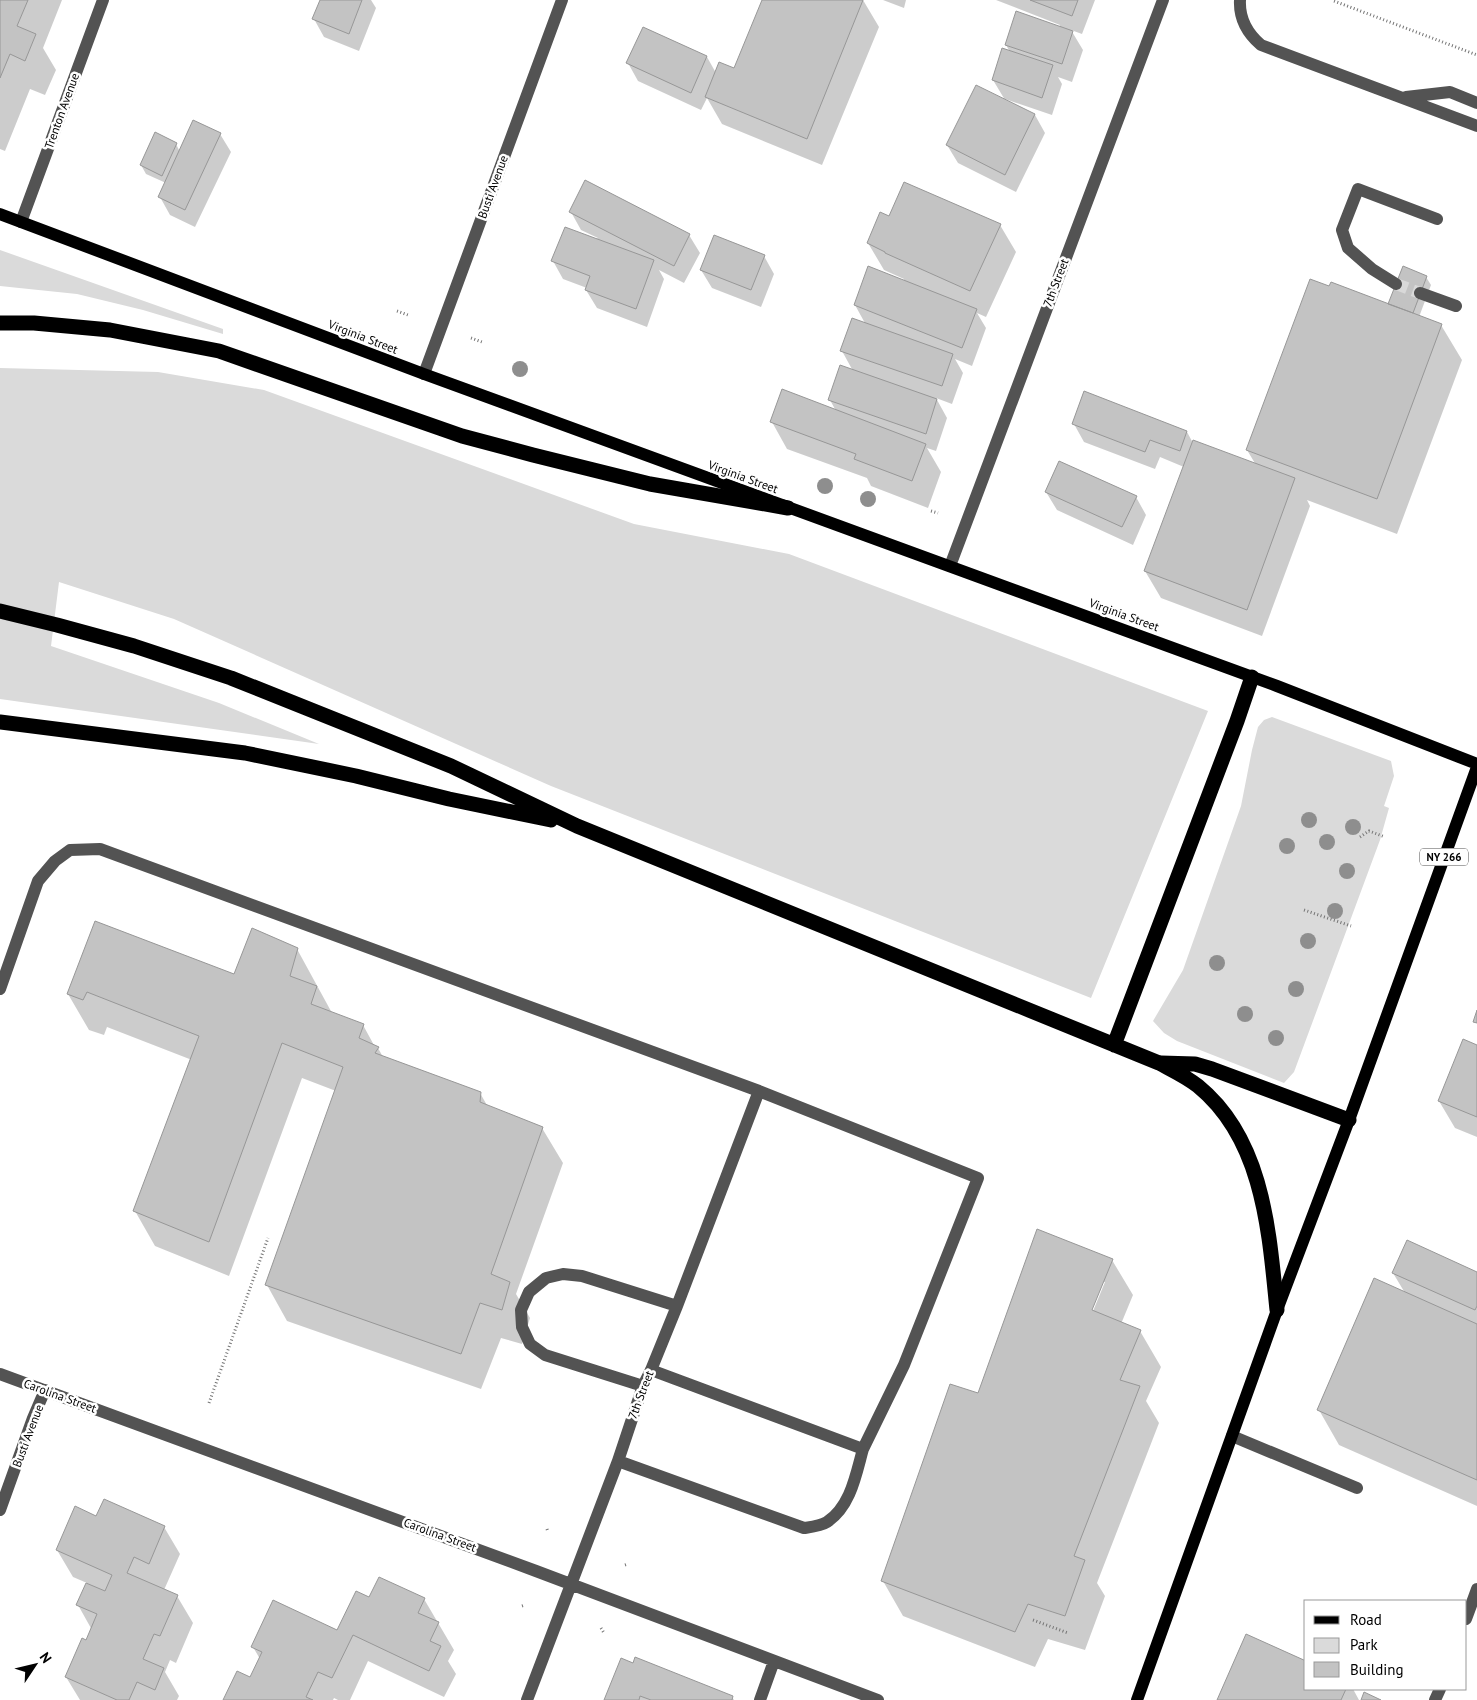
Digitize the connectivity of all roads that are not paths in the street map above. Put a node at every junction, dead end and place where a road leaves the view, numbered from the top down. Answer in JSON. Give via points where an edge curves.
{"nodes":[{"id":1,"x":103,"y":0,"type":"edge"},
{"id":2,"x":562,"y":0,"type":"edge"},
{"id":3,"x":1163,"y":0,"type":"edge"},
{"id":4,"x":1240,"y":0,"type":"edge"},
{"id":5,"x":1404,"y":98,"type":"junction"},
{"id":6,"x":1477,"y":103,"type":"edge"},
{"id":7,"x":1477,"y":126,"type":"edge"},
{"id":8,"x":0,"y":214,"type":"edge"},
{"id":9,"x":1436,"y":218,"type":"dead end"},
{"id":10,"x":21,"y":222,"type":"junction"},
{"id":11,"x":1396,"y":284,"type":"tunnel mouth"},
{"id":12,"x":1420,"y":293,"type":"tunnel mouth"},
{"id":13,"x":1456,"y":306,"type":"dead end"},
{"id":14,"x":0,"y":324,"type":"edge"},
{"id":15,"x":424,"y":374,"type":"junction"},
{"id":16,"x":788,"y":508,"type":"junction"},
{"id":17,"x":950,"y":566,"type":"junction"},
{"id":18,"x":0,"y":611,"type":"edge"},
{"id":19,"x":1252,"y":678,"type":"junction"},
{"id":20,"x":0,"y":722,"type":"edge"},
{"id":21,"x":1477,"y":766,"type":"edge"},
{"id":22,"x":577,"y":826,"type":"junction"},
{"id":23,"x":0,"y":989,"type":"edge"},
{"id":24,"x":1114,"y":1044,"type":"junction"},
{"id":25,"x":1159,"y":1063,"type":"junction"},
{"id":26,"x":759,"y":1091,"type":"junction"},
{"id":27,"x":1349,"y":1120,"type":"junction"},
{"id":28,"x":677,"y":1306,"type":"junction"},
{"id":29,"x":1277,"y":1310,"type":"junction"},
{"id":30,"x":651,"y":1370,"type":"junction"},
{"id":31,"x":0,"y":1374,"type":"edge"},
{"id":32,"x":643,"y":1386,"type":"junction"},
{"id":33,"x":46,"y":1390,"type":"junction"},
{"id":34,"x":1232,"y":1436,"type":"junction"},
{"id":35,"x":863,"y":1448,"type":"junction"},
{"id":36,"x":618,"y":1461,"type":"junction"},
{"id":37,"x":1357,"y":1488,"type":"dead end"},
{"id":38,"x":0,"y":1510,"type":"edge"},
{"id":39,"x":570,"y":1584,"type":"junction"},
{"id":40,"x":1477,"y":1589,"type":"edge"},
{"id":41,"x":1467,"y":1616,"type":"edge"},
{"id":42,"x":774,"y":1661,"type":"junction"},
{"id":43,"x":527,"y":1700,"type":"edge"},
{"id":44,"x":760,"y":1700,"type":"edge"},
{"id":45,"x":878,"y":1700,"type":"edge"},
{"id":46,"x":1137,"y":1700,"type":"edge"}],
"edges":[{"from":1,"to":10,"type":"street","name":"Trenton Avenue"},
{"from":2,"to":15,"type":"street","name":"Busti Avenue"},
{"from":3,"to":17,"type":"street","name":"7th Street"},
{"from":4,"to":5,"type":"street","via":[[1242,21],[1262,45]]},
{"from":5,"to":6,"type":"street","via":[[1450,92]]},
{"from":5,"to":7,"type":"street"},
{"from":8,"to":10,"type":"main road","name":"Virginia Street"},
{"from":9,"to":11,"type":"street","via":[[1358,189],[1342,230],[1348,248]]},
{"from":10,"to":15,"type":"main road","name":"Virginia Street"},
{"from":12,"to":13,"type":"street"},
{"from":14,"to":16,"type":"highway","via":[[34,323],[110,330],[219,351],[462,436],[650,484]]},
{"from":15,"to":16,"type":"main road","name":"Virginia Street"},
{"from":16,"to":17,"type":"main road","name":"Virginia Street"},
{"from":17,"to":19,"type":"main road","name":"Virginia Street"},
{"from":18,"to":22,"type":"highway","via":[[134,646],[231,678],[451,766]]},
{"from":19,"to":21,"type":"main road","name":"Virginia Street"},
{"from":19,"to":24,"type":"highway"},
{"from":20,"to":22,"type":"highway","via":[[245,752]]},
{"from":21,"to":27,"type":"main road","number":"NY 266"},
{"from":22,"to":24,"type":"highway"},
{"from":23,"to":26,"type":"street","via":[[38,881],[55,860],[70,850],[100,848]]},
{"from":24,"to":25,"type":"highway"},
{"from":25,"to":27,"type":"highway","via":[[1195,1064],[1212,1069]]},
{"from":25,"to":29,"type":"highway","via":[[1197,1085],[1217,1104],[1235,1128],[1246,1151],[1262,1198]]},
{"from":26,"to":28,"type":"street","name":"7th Street"},
{"from":26,"to":35,"type":"street","via":[[978,1178],[904,1365]]},
{"from":27,"to":29,"type":"main road"},
{"from":28,"to":30,"type":"street","name":"7th Street"},
{"from":28,"to":32,"type":"street","via":[[582,1276],[563,1274],[546,1278],[530,1292],[521,1310],[522,1327],[530,1344],[545,1355]]},
{"from":29,"to":34,"type":"main road"},
{"from":30,"to":32,"type":"street","name":"7th Street"},
{"from":30,"to":35,"type":"street"},
{"from":31,"to":33,"type":"street","name":"Carolina Street"},
{"from":32,"to":36,"type":"street","name":"7th Street"},
{"from":33,"to":38,"type":"street","name":"Busti Avenue"},
{"from":33,"to":39,"type":"street","name":"Carolina Street"},
{"from":34,"to":37,"type":"street"},
{"from":34,"to":46,"type":"main road"},
{"from":35,"to":36,"type":"street","via":[[854,1484],[842,1509],[826,1523],[804,1528]]},
{"from":36,"to":39,"type":"street","name":"7th Street"},
{"from":39,"to":42,"type":"street","name":"Carolina Street"},
{"from":39,"to":43,"type":"street","name":"7th Street"},
{"from":40,"to":41,"type":"street"},
{"from":42,"to":44,"type":"street"},
{"from":42,"to":45,"type":"street","name":"Carolina Street"}]}
